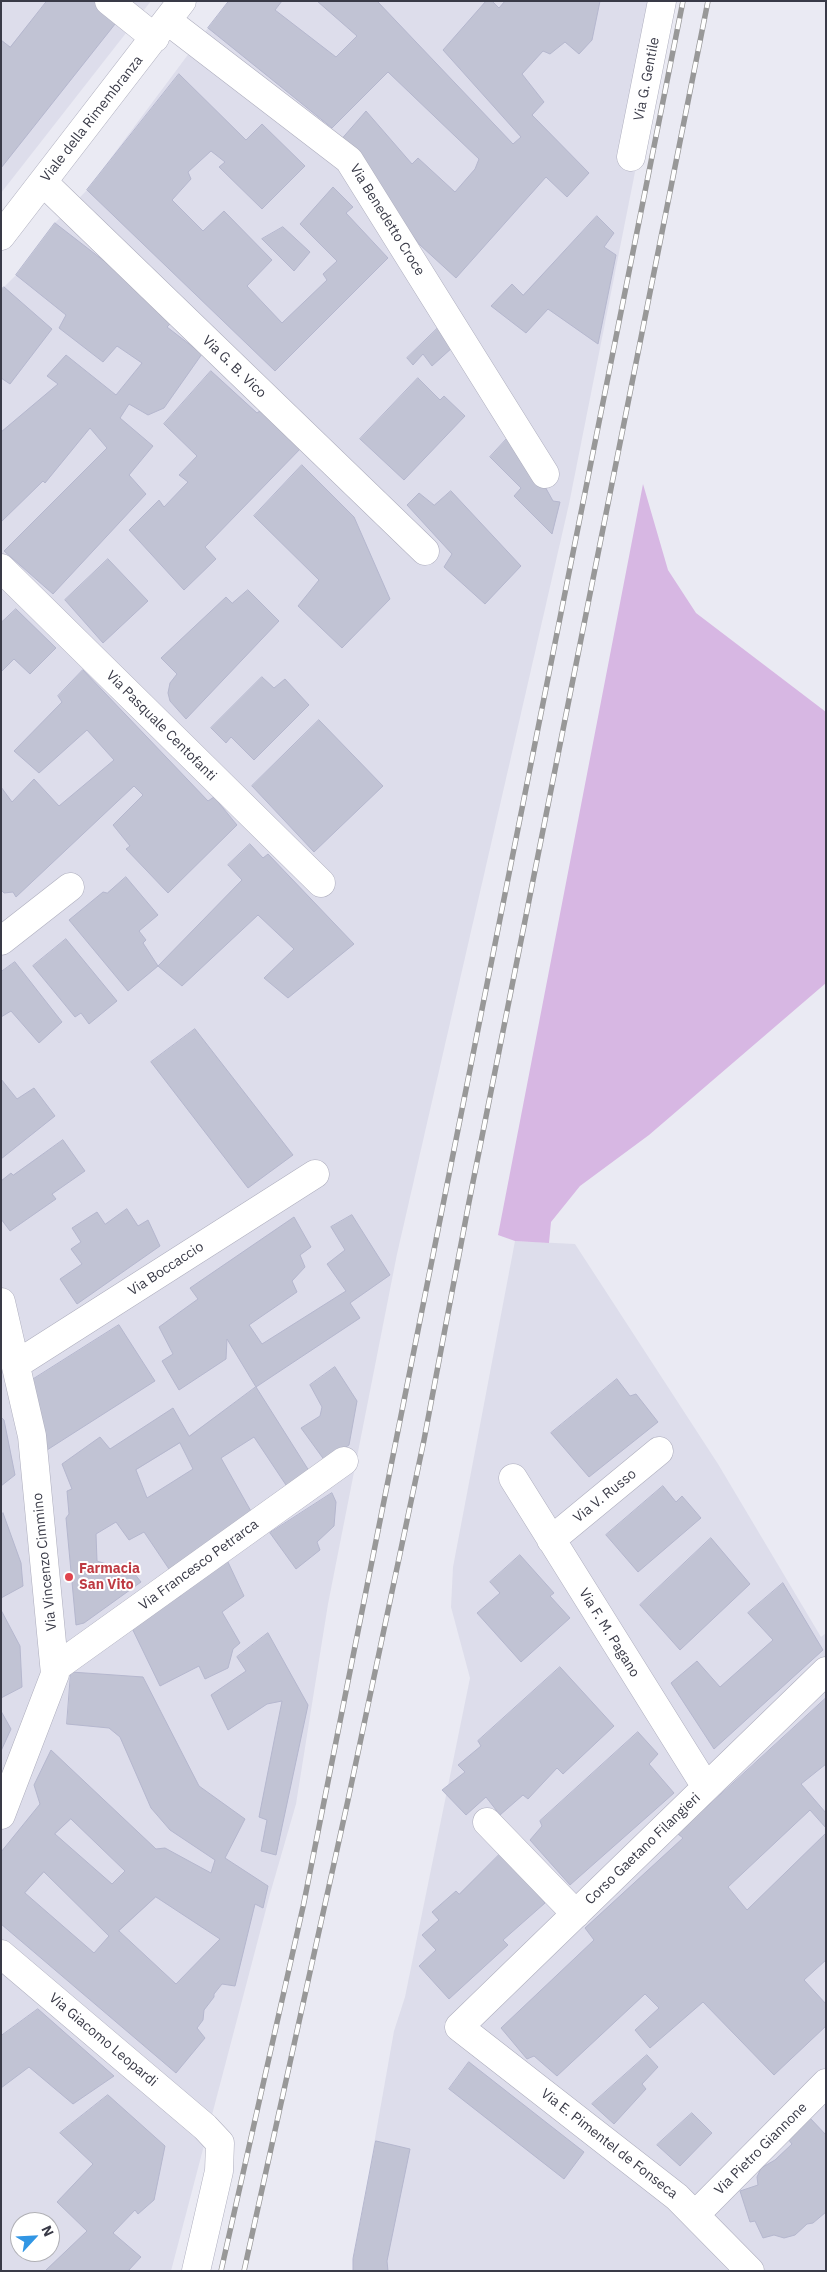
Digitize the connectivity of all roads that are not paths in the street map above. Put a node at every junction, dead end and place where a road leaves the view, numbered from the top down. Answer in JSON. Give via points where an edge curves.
{"nodes":[{"id":1,"x":109,"y":1,"type":"edge"},
{"id":2,"x":662,"y":1,"type":"edge"},
{"id":3,"x":168,"y":20,"type":"edge"},
{"id":4,"x":632,"y":157,"type":"dead end"},
{"id":5,"x":43,"y":182,"type":"junction"},
{"id":6,"x":1,"y":236,"type":"edge"},
{"id":7,"x":545,"y":474,"type":"dead end"},
{"id":8,"x":425,"y":551,"type":"dead end"},
{"id":9,"x":1,"y":568,"type":"edge"},
{"id":10,"x":321,"y":883,"type":"dead end"},
{"id":11,"x":70,"y":887,"type":"dead end"},
{"id":12,"x":1,"y":941,"type":"edge"},
{"id":13,"x":315,"y":1174,"type":"dead end"},
{"id":14,"x":1,"y":1302,"type":"edge"},
{"id":15,"x":17,"y":1364,"type":"junction"},
{"id":16,"x":659,"y":1451,"type":"dead end"},
{"id":17,"x":344,"y":1461,"type":"dead end"},
{"id":18,"x":513,"y":1478,"type":"dead end"},
{"id":19,"x":551,"y":1540,"type":"junction"},
{"id":20,"x":55,"y":1668,"type":"junction"},
{"id":21,"x":826,"y":1671,"type":"edge"},
{"id":22,"x":706,"y":1788,"type":"junction"},
{"id":23,"x":1,"y":1815,"type":"edge"},
{"id":24,"x":487,"y":1822,"type":"dead end"},
{"id":25,"x":576,"y":1914,"type":"junction"},
{"id":26,"x":1,"y":1954,"type":"edge"},
{"id":27,"x":459,"y":2027,"type":"joint"},
{"id":28,"x":826,"y":2083,"type":"edge"},
{"id":29,"x":696,"y":2215,"type":"junction"},
{"id":30,"x":196,"y":2271,"type":"edge"},
{"id":31,"x":750,"y":2271,"type":"edge"}],
"edges":[{"from":1,"to":3,"type":"street","name":"Via Benedetto Croce"},
{"from":2,"to":4,"type":"street","name":"Via G. Gentile"},
{"from":3,"to":5,"type":"street","name":"Viale della Rimembranza"},
{"from":3,"to":7,"type":"street","name":"Via Benedetto Croce","via":[[349,160]]},
{"from":5,"to":6,"type":"street","name":"Viale della Rimembranza"},
{"from":5,"to":8,"type":"street","name":"Via G. B. Vico"},
{"from":9,"to":10,"type":"street","name":"Via Pasquale Centofanti"},
{"from":11,"to":12,"type":"street"},
{"from":13,"to":15,"type":"street","name":"Via Boccaccio"},
{"from":14,"to":15,"type":"street","name":"Via Vincenzo Cimmino"},
{"from":15,"to":20,"type":"street","name":"Via Vincenzo Cimmino","via":[[32,1436]]},
{"from":16,"to":19,"type":"street","name":"Via V. Russo"},
{"from":17,"to":20,"type":"street","name":"Via Francesco Petrarca"},
{"from":18,"to":19,"type":"street","name":"Via F. M. Pagano"},
{"from":19,"to":22,"type":"street","name":"Via F. M. Pagano"},
{"from":20,"to":23,"type":"street","name":"Via Vincenzo Cimmino"},
{"from":21,"to":22,"type":"street","name":"Corso Gaetano Filangieri"},
{"from":22,"to":25,"type":"street","name":"Corso Gaetano Filangieri"},
{"from":24,"to":25,"type":"street"},
{"from":25,"to":27,"type":"street","name":"Corso Gaetano Filangieri"},
{"from":26,"to":30,"type":"street","name":"Via Giacomo Leopardi","via":[[220,2143],[219,2172]]},
{"from":27,"to":29,"type":"street","name":"Via E. Pimentel de Fonseca","via":[[677,2196]]},
{"from":28,"to":29,"type":"street","name":"Via Pietro Giannone"},
{"from":29,"to":31,"type":"street","name":"Via E. Pimentel de Fonseca"}]}
